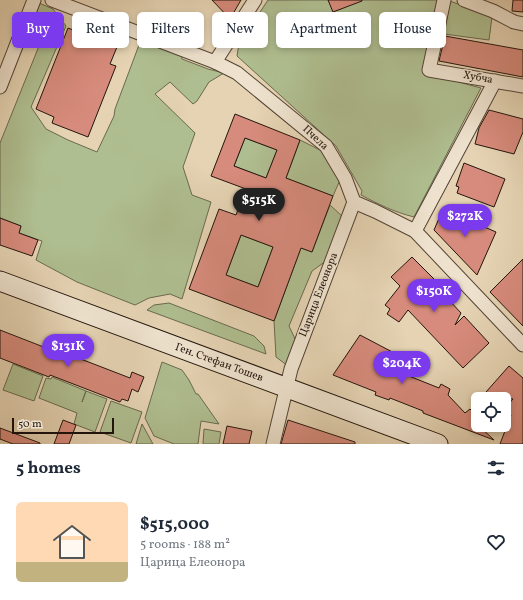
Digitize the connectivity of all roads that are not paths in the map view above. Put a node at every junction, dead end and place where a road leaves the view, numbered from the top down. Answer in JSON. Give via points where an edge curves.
{"nodes":[{"id":1,"x":34,"y":0,"type":"edge"},
{"id":2,"x":52,"y":0,"type":"edge"},
{"id":3,"x":255,"y":0,"type":"edge"},
{"id":4,"x":444,"y":0,"type":"edge"},
{"id":5,"x":464,"y":0,"type":"edge"},
{"id":6,"x":493,"y":6,"type":"edge"},
{"id":7,"x":523,"y":24,"type":"edge"},
{"id":8,"x":215,"y":62,"type":"junction"},
{"id":9,"x":495,"y":81,"type":"junction"},
{"id":10,"x":523,"y":86,"type":"edge"},
{"id":11,"x":0,"y":87,"type":"edge"},
{"id":12,"x":354,"y":202,"type":"junction"},
{"id":13,"x":415,"y":231,"type":"junction"},
{"id":14,"x":0,"y":280,"type":"edge"},
{"id":15,"x":523,"y":345,"type":"edge"},
{"id":16,"x":286,"y":388,"type":"junction"},
{"id":17,"x":273,"y":444,"type":"edge"},
{"id":18,"x":438,"y":444,"type":"edge"}],
"edges":[{"from":1,"to":11,"type":"street"},
{"from":2,"to":8,"type":"street","name":"Пчела"},
{"from":3,"to":8,"type":"street"},
{"from":4,"to":9,"type":"street","name":"Хубча","via":[[429,70]]},
{"from":5,"to":6,"type":"street"},
{"from":6,"to":7,"type":"street","via":[[514,22]]},
{"from":8,"to":12,"type":"street","name":"Пчела","via":[[237,73],[326,146],[345,178]]},
{"from":9,"to":10,"type":"street","name":"Хубча"},
{"from":9,"to":13,"type":"street"},
{"from":12,"to":13,"type":"street"},
{"from":12,"to":16,"type":"street","name":"Царица Елеонора"},
{"from":13,"to":15,"type":"street"},
{"from":14,"to":16,"type":"street","name":"Ген. Стефан Тошев"},
{"from":16,"to":17,"type":"street","name":"Царица Елеонора"},
{"from":16,"to":18,"type":"street","name":"Ген. Стефан Тошев"}]}
